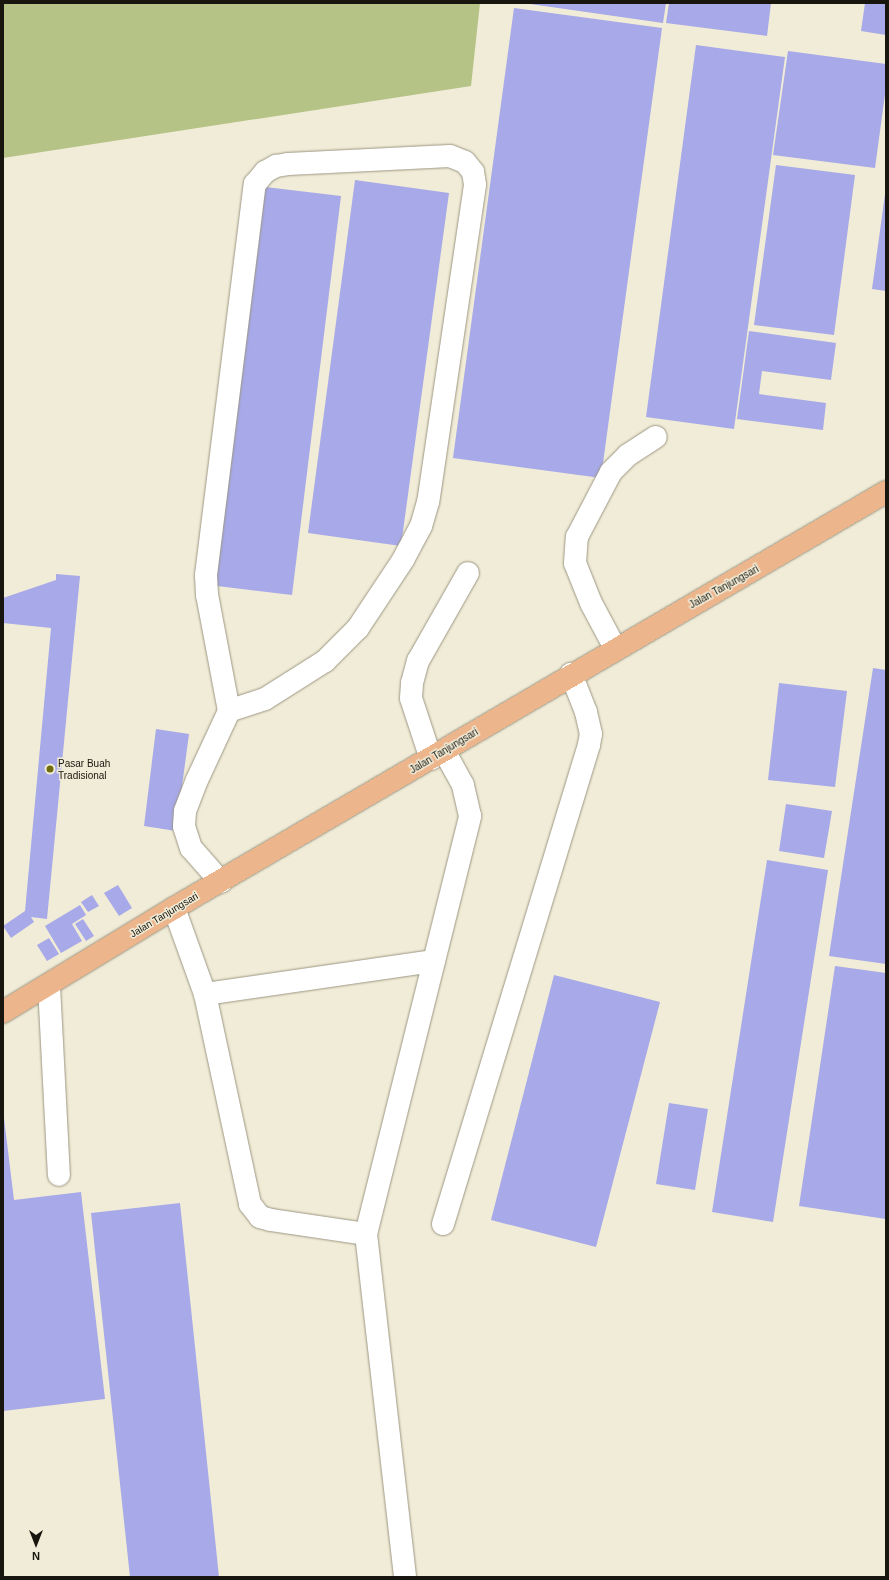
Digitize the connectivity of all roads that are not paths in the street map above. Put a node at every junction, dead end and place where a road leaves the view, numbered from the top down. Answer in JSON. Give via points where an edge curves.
{"nodes":[{"id":1,"x":656,"y":437,"type":"dead end"},
{"id":2,"x":886,"y":492,"type":"edge"},
{"id":3,"x":468,"y":573,"type":"dead end"},
{"id":4,"x":615,"y":648,"type":"junction"},
{"id":5,"x":571,"y":674,"type":"junction"},
{"id":6,"x":229,"y":712,"type":"junction"},
{"id":7,"x":437,"y":755,"type":"junction"},
{"id":8,"x":220,"y":882,"type":"junction"},
{"id":9,"x":174,"y":908,"type":"junction"},
{"id":10,"x":434,"y":961,"type":"junction"},
{"id":11,"x":49,"y":986,"type":"junction"},
{"id":12,"x":205,"y":994,"type":"junction"},
{"id":13,"x":5,"y":1007,"type":"edge"},
{"id":14,"x":59,"y":1175,"type":"dead end"},
{"id":15,"x":443,"y":1224,"type":"dead end"},
{"id":16,"x":366,"y":1234,"type":"junction"},
{"id":17,"x":405,"y":1577,"type":"edge"}],
"edges":[{"from":1,"to":4,"type":"lane","via":[[628,455],[611,472],[577,537],[575,563],[591,604]]},
{"from":2,"to":4,"type":"main road","name":"Jalan Tanjungsari","via":[[770,562]]},
{"from":3,"to":7,"type":"lane","via":[[418,661],[412,683],[411,698]]},
{"from":4,"to":5,"type":"main road","name":"Jalan Tanjungsari"},
{"from":5,"to":7,"type":"main road","name":"Jalan Tanjungsari"},
{"from":5,"to":15,"type":"lane","via":[[586,712],[591,734],[590,746]]},
{"from":6,"to":6,"type":"lane","via":[[207,595],[206,576],[255,184],[265,172],[276,166],[288,164],[450,156],[465,162],[473,172],[475,185],[428,502],[421,526],[403,560],[358,628],[325,661],[265,699]]},
{"from":6,"to":8,"type":"lane","via":[[197,780],[185,811],[184,826],[191,848]]},
{"from":7,"to":8,"type":"main road","name":"Jalan Tanjungsari"},
{"from":7,"to":10,"type":"lane","via":[[463,786],[470,816]]},
{"from":8,"to":9,"type":"main road","name":"Jalan Tanjungsari"},
{"from":9,"to":11,"type":"main road","name":"Jalan Tanjungsari"},
{"from":9,"to":12,"type":"lane"},
{"from":10,"to":12,"type":"lane"},
{"from":10,"to":16,"type":"lane"},
{"from":11,"to":13,"type":"main road","name":"Jalan Tanjungsari"},
{"from":11,"to":14,"type":"lane"},
{"from":12,"to":16,"type":"lane","via":[[250,1204],[260,1216],[270,1220]]},
{"from":16,"to":17,"type":"lane"}]}
